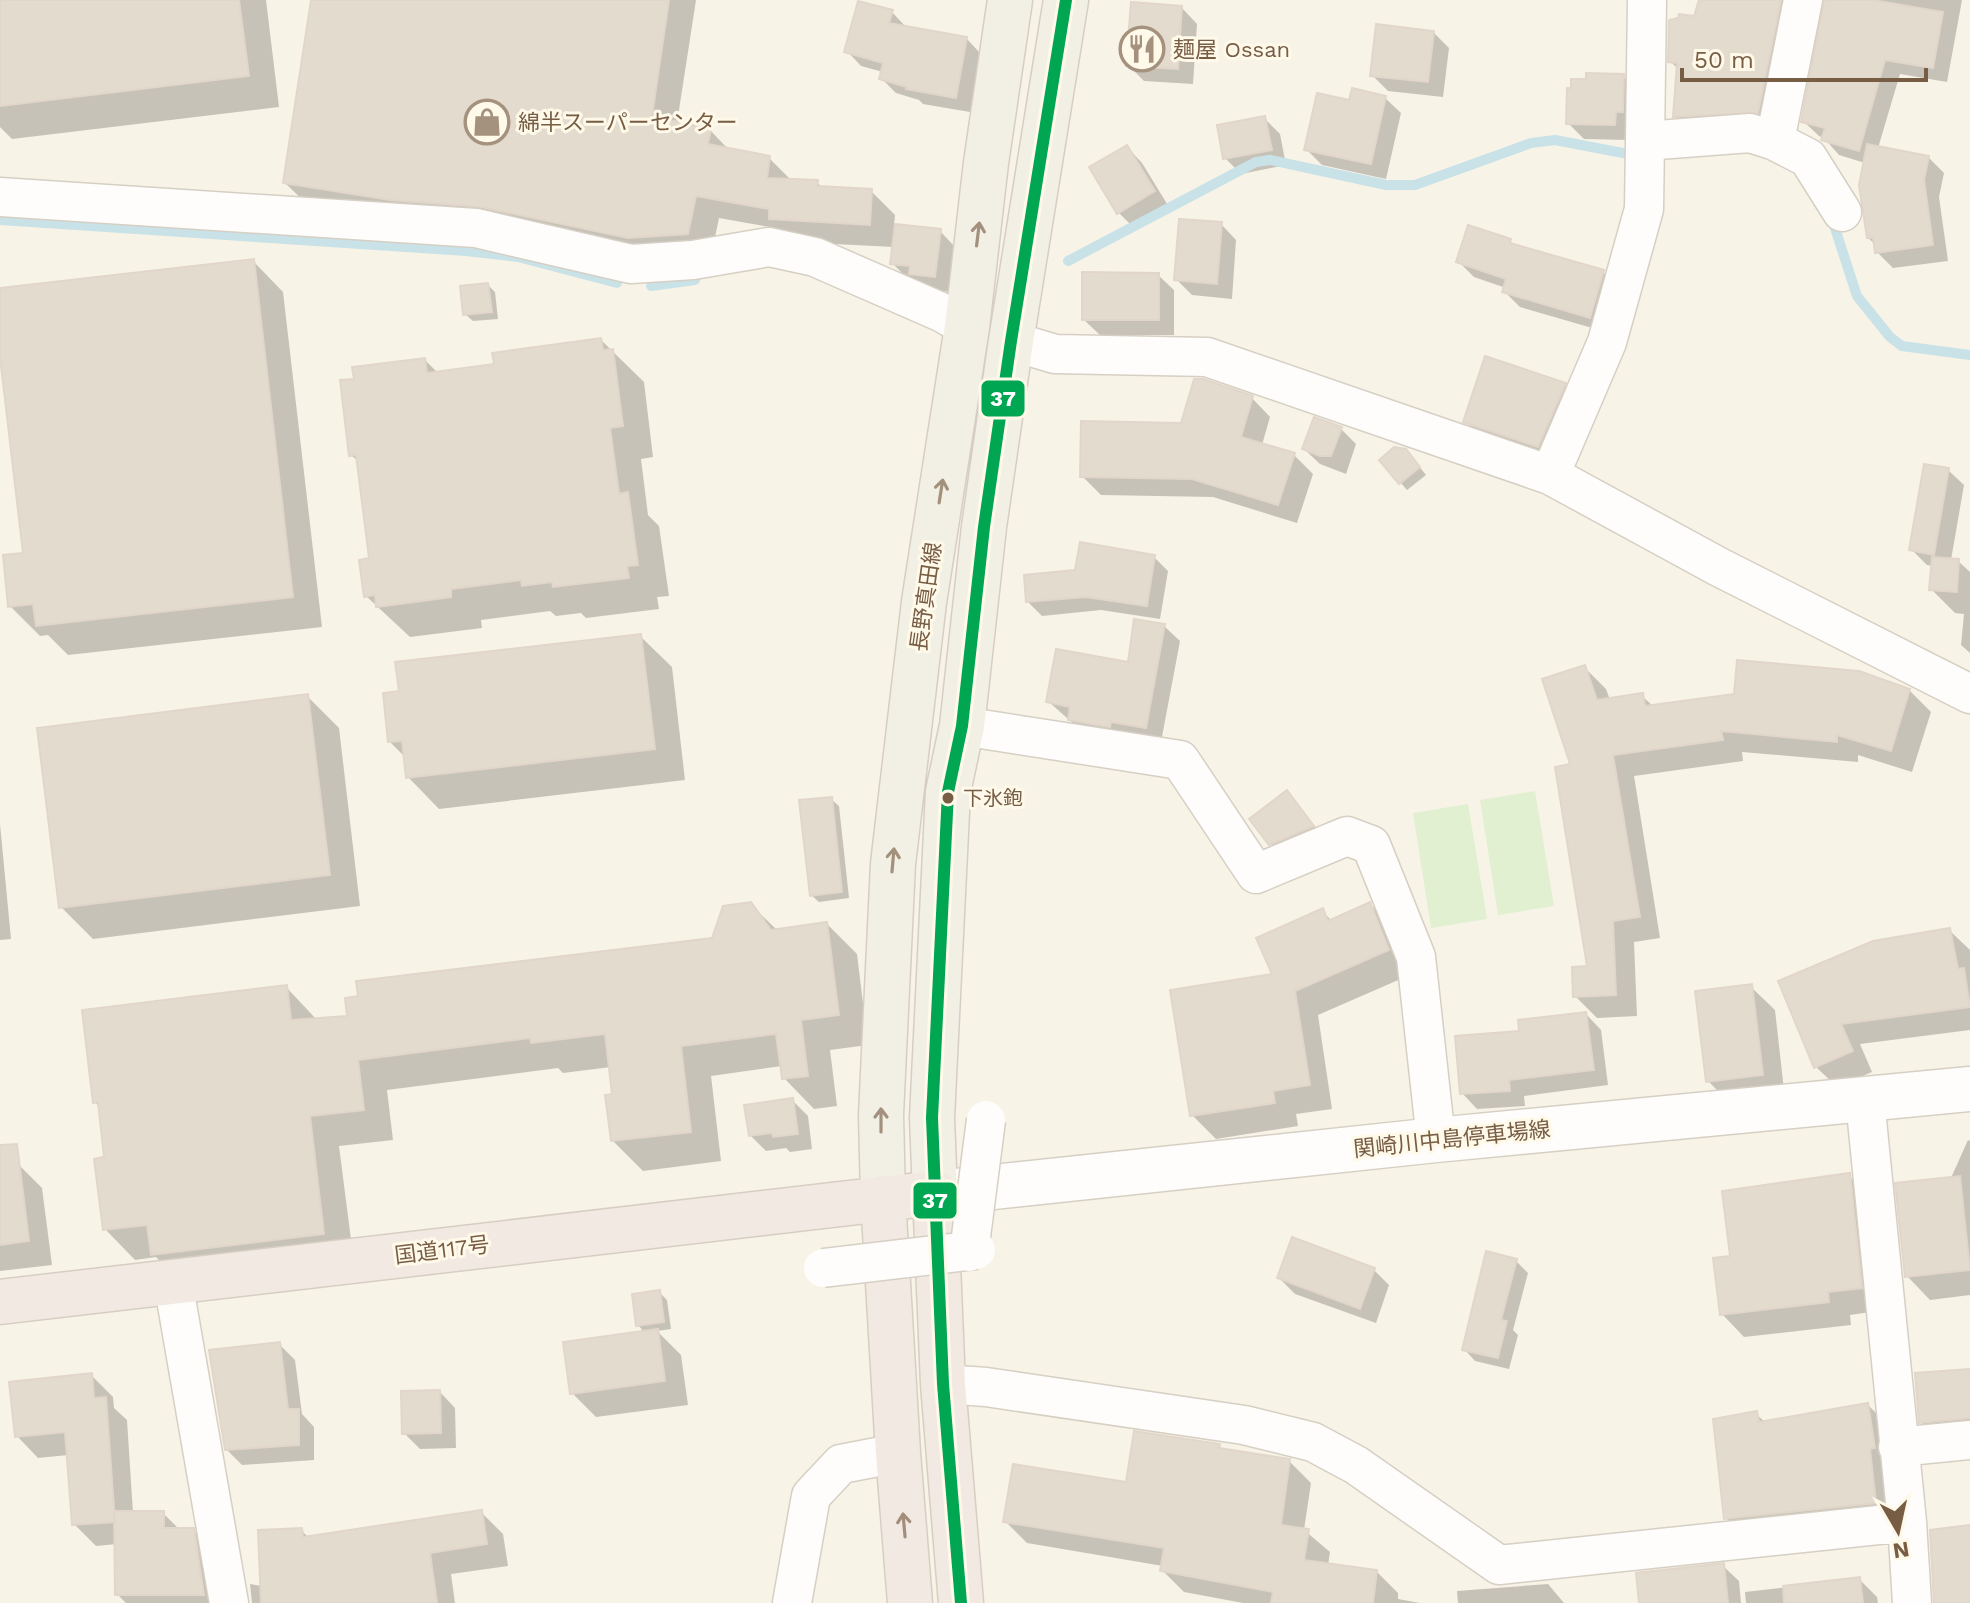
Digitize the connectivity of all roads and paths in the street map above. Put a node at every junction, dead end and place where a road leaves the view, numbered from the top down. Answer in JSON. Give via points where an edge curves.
{"nodes":[{"id":1,"x":1010,"y":0,"type":"edge"},
{"id":2,"x":1066,"y":0,"type":"edge"},
{"id":3,"x":1647,"y":0,"type":"edge"},
{"id":4,"x":1803,"y":0,"type":"edge"},
{"id":5,"x":1645,"y":141,"type":"junction"},
{"id":6,"x":1775,"y":141,"type":"junction"},
{"id":7,"x":0,"y":197,"type":"edge"},
{"id":8,"x":1842,"y":212,"type":"dead end"},
{"id":9,"x":967,"y":327,"type":"junction"},
{"id":10,"x":1011,"y":341,"type":"junction"},
{"id":11,"x":1550,"y":475,"type":"junction"},
{"id":12,"x":1970,"y":694,"type":"edge"},
{"id":13,"x":962,"y":726,"type":"junction"},
{"id":14,"x":1970,"y":1089,"type":"edge"},
{"id":15,"x":1865,"y":1100,"type":"junction"},
{"id":16,"x":986,"y":1120,"type":"dead end"},
{"id":17,"x":1436,"y":1140,"type":"junction"},
{"id":18,"x":935,"y":1193,"type":"junction"},
{"id":19,"x":883,"y":1198,"type":"junction"},
{"id":20,"x":823,"y":1268,"type":"dead end"},
{"id":21,"x":173,"y":1282,"type":"junction"},
{"id":22,"x":0,"y":1302,"type":"edge"},
{"id":23,"x":943,"y":1384,"type":"junction"},
{"id":24,"x":1970,"y":1440,"type":"edge"},
{"id":25,"x":1898,"y":1447,"type":"junction"},
{"id":26,"x":898,"y":1453,"type":"junction"},
{"id":27,"x":1907,"y":1522,"type":"junction"},
{"id":28,"x":229,"y":1603,"type":"edge"},
{"id":29,"x":792,"y":1603,"type":"edge"},
{"id":30,"x":910,"y":1603,"type":"edge"},
{"id":31,"x":961,"y":1603,"type":"edge"},
{"id":32,"x":1912,"y":1603,"type":"edge"}],
"edges":[{"from":9,"to":1,"type":"main road","name":"長野真田線","one_way":true},
{"from":2,"to":10,"type":"main road"},
{"from":3,"to":5,"type":"street"},
{"from":4,"to":6,"type":"street"},
{"from":5,"to":6,"type":"street","via":[[1750,133]]},
{"from":5,"to":11,"type":"street","via":[[1644,209],[1607,342]]},
{"from":6,"to":8,"type":"street","via":[[1808,158]]},
{"from":7,"to":9,"type":"street","via":[[476,228],[631,264],[769,247],[815,257]]},
{"from":19,"to":9,"type":"main road","name":"長野真田線","one_way":true,"via":[[881,1115],[893,864],[924,602]]},
{"from":10,"to":11,"type":"street","via":[[1055,354],[1207,357]]},
{"from":10,"to":13,"type":"main road"},
{"from":11,"to":12,"type":"street"},
{"from":13,"to":17,"type":"street","via":[[1180,760],[1256,874],[1347,836],[1371,845],[1416,957]]},
{"from":13,"to":18,"type":"main road","via":[[948,792],[932,1118]]},
{"from":14,"to":15,"type":"main road","name":"関崎川中島停車場線"},
{"from":15,"to":17,"type":"main road","name":"関崎川中島停車場線"},
{"from":15,"to":25,"type":"street"},
{"from":16,"to":20,"type":"street","bridge":true,"via":[[972,1251]]},
{"from":17,"to":18,"type":"main road","name":"関崎川中島停車場線"},
{"from":18,"to":19,"type":"highway","name":"国道117号"},
{"from":18,"to":23,"type":"highway"},
{"from":19,"to":21,"type":"highway","name":"国道117号"},
{"from":19,"to":26,"type":"highway"},
{"from":21,"to":22,"type":"highway","name":"国道117号"},
{"from":21,"to":28,"type":"street"},
{"from":23,"to":27,"type":"street","via":[[1244,1425],[1313,1442],[1356,1465],[1499,1565]]},
{"from":23,"to":31,"type":"highway"},
{"from":24,"to":25,"type":"street"},
{"from":25,"to":27,"type":"street"},
{"from":26,"to":29,"type":"street","via":[[841,1464],[811,1496]]},
{"from":30,"to":26,"type":"highway","one_way":true},
{"from":27,"to":32,"type":"street"}]}
